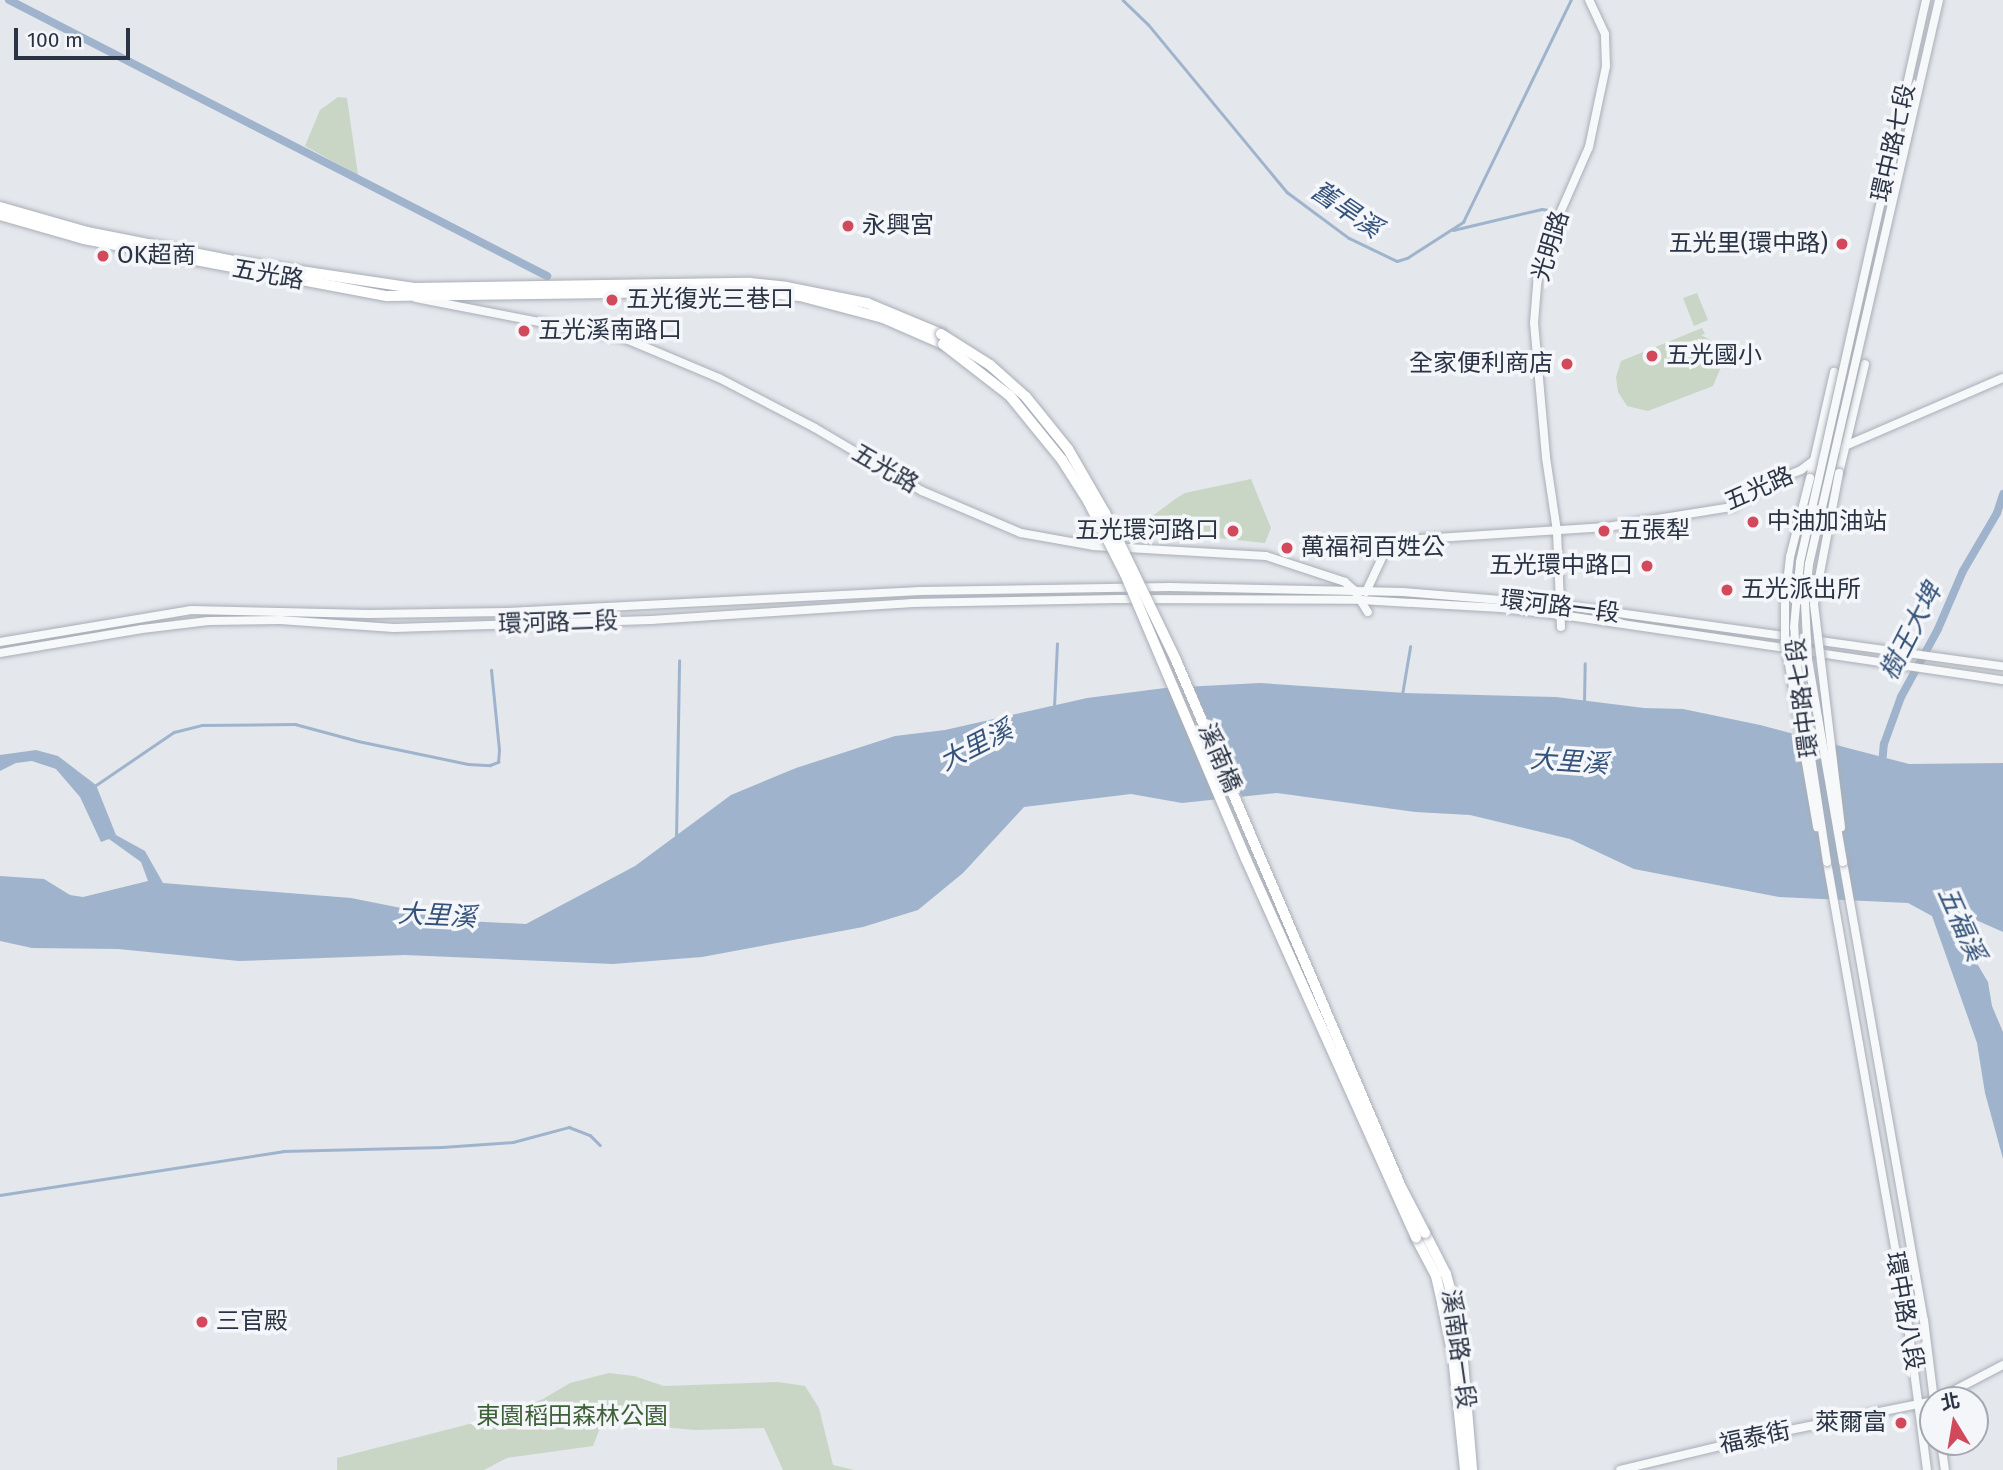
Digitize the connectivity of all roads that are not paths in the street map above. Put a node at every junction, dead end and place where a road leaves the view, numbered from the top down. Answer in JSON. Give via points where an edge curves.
{"nodes":[{"id":1,"x":1926,"y":0,"type":"edge"},
{"id":2,"x":1939,"y":0,"type":"edge"},
{"id":3,"x":1589,"y":1,"type":"edge"},
{"id":4,"x":0,"y":207,"type":"edge"},
{"id":5,"x":0,"y":215,"type":"edge"},
{"id":6,"x":414,"y":293,"type":"junction"},
{"id":7,"x":942,"y":339,"type":"joint"},
{"id":8,"x":1865,"y":364,"type":"dead end"},
{"id":9,"x":1834,"y":372,"type":"dead end"},
{"id":10,"x":2003,"y":378,"type":"edge"},
{"id":11,"x":1846,"y":445,"type":"junction"},
{"id":12,"x":1817,"y":458,"type":"junction"},
{"id":13,"x":1557,"y":531,"type":"junction"},
{"id":14,"x":1115,"y":588,"type":"joint"},
{"id":15,"x":1354,"y":590,"type":"junction"},
{"id":16,"x":1367,"y":591,"type":"junction"},
{"id":17,"x":1117,"y":599,"type":"joint"},
{"id":18,"x":1362,"y":600,"type":"junction"},
{"id":19,"x":1561,"y":605,"type":"junction"},
{"id":20,"x":1368,"y":612,"type":"dead end"},
{"id":21,"x":1561,"y":615,"type":"junction"},
{"id":22,"x":1561,"y":627,"type":"dead end"},
{"id":23,"x":0,"y":642,"type":"edge"},
{"id":24,"x":0,"y":653,"type":"edge"},
{"id":25,"x":2003,"y":666,"type":"edge"},
{"id":26,"x":2003,"y":680,"type":"edge"},
{"id":27,"x":1827,"y":862,"type":"junction"},
{"id":28,"x":1843,"y":862,"type":"junction"},
{"id":29,"x":1907,"y":1231,"type":"joint"},
{"id":30,"x":1420,"y":1235,"type":"junction"},
{"id":31,"x":1891,"y":1236,"type":"joint"},
{"id":32,"x":2003,"y":1365,"type":"edge"},
{"id":33,"x":1932,"y":1386,"type":"edge"},
{"id":34,"x":1962,"y":1386,"type":"edge"},
{"id":35,"x":1919,"y":1405,"type":"joint"},
{"id":36,"x":1465,"y":1470,"type":"edge"},
{"id":37,"x":1472,"y":1470,"type":"edge"},
{"id":38,"x":1620,"y":1470,"type":"edge"}],
"edges":[{"from":1,"to":27,"type":"street","name":"環中路七段","bridge":true,"via":[[1800,562],[1796,660]]},
{"from":2,"to":28,"type":"street","name":"環中路七段","bridge":true,"via":[[1809,564],[1805,601],[1808,660]]},
{"from":3,"to":13,"type":"street","name":"光明路","via":[[1605,34],[1606,66],[1589,147],[1538,273],[1534,324]]},
{"from":4,"to":6,"type":"main road","name":"五光路","via":[[87,232]]},
{"from":5,"to":6,"type":"main road","name":"五光路","via":[[84,239],[233,269]]},
{"from":6,"to":7,"type":"main road","name":"五光路","via":[[761,293],[829,302]]},
{"from":6,"to":15,"type":"street","name":"五光路","via":[[626,339],[719,378],[922,491],[1021,533],[1093,547],[1266,556],[1331,576]]},
{"from":7,"to":30,"type":"main road","name":"溪南橋","bridge":true,"via":[[1010,396],[1062,460],[1088,501],[1125,574],[1246,859]]},
{"from":8,"to":11,"type":"street"},
{"from":9,"to":12,"type":"street"},
{"from":10,"to":11,"type":"street","name":"五光路"},
{"from":11,"to":12,"type":"street","name":"五光路"},
{"from":11,"to":28,"type":"street","bridge":true,"via":[[1814,604]]},
{"from":12,"to":13,"type":"street","name":"五光路","via":[[1732,507]]},
{"from":12,"to":27,"type":"street","bridge":true,"via":[[1790,557],[1785,641],[1809,793]]},
{"from":13,"to":16,"type":"street","name":"五光路","via":[[1403,543],[1380,559]]},
{"from":13,"to":19,"type":"street","name":"光明路"},
{"from":14,"to":15,"type":"street","name":"環河路一段"},
{"from":14,"to":23,"type":"street","name":"環河路二段","via":[[920,591],[508,612],[191,610]]},
{"from":15,"to":16,"type":"street","name":"環河路一段"},
{"from":15,"to":18,"type":"street","name":"五光路"},
{"from":16,"to":18,"type":"street","name":"五光路"},
{"from":16,"to":19,"type":"street","name":"環河路一段"},
{"from":17,"to":18,"type":"street","name":"環河路一段"},
{"from":17,"to":24,"type":"street","name":"環河路二段","via":[[912,603],[651,620],[394,628],[280,620],[209,621]]},
{"from":18,"to":20,"type":"street","name":"五光路"},
{"from":18,"to":21,"type":"street","name":"環河路一段"},
{"from":19,"to":21,"type":"street","name":"光明路"},
{"from":19,"to":25,"type":"street","name":"環河路一段"},
{"from":21,"to":22,"type":"street","name":"光明路"},
{"from":21,"to":26,"type":"street","name":"環河路一段"},
{"from":27,"to":31,"type":"street","name":"環中路七段"},
{"from":28,"to":29,"type":"street","name":"環中路七段"},
{"from":29,"to":33,"type":"street","name":"環中路八段"},
{"from":30,"to":36,"type":"main road","name":"溪南路一段","via":[[1436,1276],[1453,1356]]},
{"from":30,"to":37,"type":"main road","name":"溪南路一段","via":[[1446,1274],[1460,1326]]},
{"from":31,"to":35,"type":"street","name":"環中路八段"},
{"from":32,"to":34,"type":"street","name":"福泰街"},
{"from":35,"to":38,"type":"street","name":"福泰街"}]}
